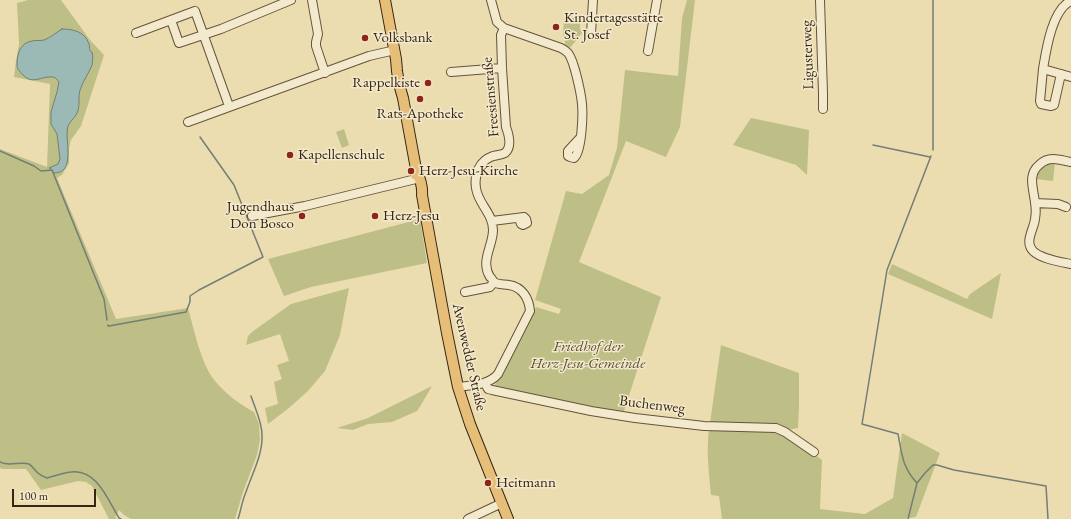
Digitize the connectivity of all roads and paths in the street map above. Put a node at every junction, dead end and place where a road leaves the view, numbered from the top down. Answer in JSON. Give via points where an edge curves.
{"nodes":[{"id":1,"x":291,"y":0,"type":"edge"},
{"id":2,"x":312,"y":0,"type":"edge"},
{"id":3,"x":385,"y":0,"type":"edge"},
{"id":4,"x":491,"y":0,"type":"edge"},
{"id":5,"x":593,"y":0,"type":"edge"},
{"id":6,"x":657,"y":0,"type":"edge"},
{"id":7,"x":820,"y":0,"type":"edge"},
{"id":8,"x":1071,"y":1,"type":"edge"},
{"id":9,"x":171,"y":20,"type":"junction"},
{"id":10,"x":504,"y":28,"type":"junction"},
{"id":11,"x":136,"y":33,"type":"dead end"},
{"id":12,"x":591,"y":34,"type":"dead end"},
{"id":13,"x":203,"y":35,"type":"junction"},
{"id":14,"x":648,"y":51,"type":"dead end"},
{"id":15,"x":396,"y":55,"type":"junction"},
{"id":16,"x":502,"y":68,"type":"junction"},
{"id":17,"x":1043,"y":70,"type":"junction"},
{"id":18,"x":451,"y":72,"type":"dead end"},
{"id":19,"x":325,"y":73,"type":"junction"},
{"id":20,"x":1061,"y":74,"type":"junction"},
{"id":21,"x":1071,"y":77,"type":"edge"},
{"id":22,"x":229,"y":106,"type":"junction"},
{"id":23,"x":823,"y":109,"type":"dead end"},
{"id":24,"x":188,"y":122,"type":"dead end"},
{"id":25,"x":580,"y":138,"type":"dead end"},
{"id":26,"x":1071,"y":162,"type":"edge"},
{"id":27,"x":418,"y":176,"type":"junction"},
{"id":28,"x":1035,"y":203,"type":"junction"},
{"id":29,"x":1066,"y":207,"type":"dead end"},
{"id":30,"x":252,"y":216,"type":"dead end"},
{"id":31,"x":518,"y":218,"type":"dead end"},
{"id":32,"x":492,"y":221,"type":"junction"},
{"id":33,"x":1071,"y":264,"type":"edge"},
{"id":34,"x":494,"y":282,"type":"junction"},
{"id":35,"x":465,"y":292,"type":"dead end"},
{"id":36,"x":485,"y":383,"type":"junction"},
{"id":37,"x":458,"y":387,"type":"junction"},
{"id":38,"x":814,"y":452,"type":"dead end"},
{"id":39,"x":502,"y":503,"type":"junction"},
{"id":40,"x":468,"y":519,"type":"edge"},
{"id":41,"x":508,"y":519,"type":"edge"}],
"edges":[{"from":1,"to":13,"type":"street"},
{"from":2,"to":19,"type":"street","via":[[318,34],[316,46]]},
{"from":3,"to":15,"type":"main road","name":"Avenwedder Straße"},
{"from":4,"to":10,"type":"street","via":[[497,22]]},
{"from":5,"to":12,"type":"street"},
{"from":6,"to":14,"type":"street"},
{"from":7,"to":23,"type":"street","name":"Ligusterweg"},
{"from":8,"to":17,"type":"street","via":[[1060,10],[1054,23]]},
{"from":9,"to":11,"type":"street"},
{"from":9,"to":13,"type":"street","via":[[195,12]]},
{"from":9,"to":13,"type":"street","via":[[179,43]]},
{"from":10,"to":16,"type":"street","name":"Freesienstraße","via":[[500,35]]},
{"from":10,"to":25,"type":"street","via":[[568,52],[582,104]]},
{"from":13,"to":22,"type":"street"},
{"from":15,"to":19,"type":"street","via":[[369,56]]},
{"from":15,"to":27,"type":"main road","name":"Avenwedder Straße","via":[[398,78]]},
{"from":16,"to":18,"type":"street"},
{"from":16,"to":32,"type":"street","name":"Freesienstraße","via":[[508,148],[505,153],[486,159],[479,166],[475,178],[480,200]]},
{"from":17,"to":20,"type":"street"},
{"from":17,"to":20,"type":"street","via":[[1040,101],[1041,104],[1050,106],[1054,105]]},
{"from":19,"to":22,"type":"street"},
{"from":20,"to":21,"type":"street"},
{"from":22,"to":24,"type":"street"},
{"from":26,"to":28,"type":"street","via":[[1052,159],[1037,166],[1032,174]]},
{"from":27,"to":30,"type":"street","via":[[305,206]]},
{"from":27,"to":37,"type":"main road","name":"Avenwedder Straße"},
{"from":28,"to":29,"type":"street"},
{"from":28,"to":33,"type":"street","via":[[1036,212],[1029,239],[1033,251],[1050,259]]},
{"from":31,"to":32,"type":"street"},
{"from":32,"to":34,"type":"street","via":[[493,235],[486,267]]},
{"from":34,"to":35,"type":"street","via":[[490,287]]},
{"from":34,"to":36,"type":"street","via":[[516,287],[523,292],[530,303],[530,311],[498,374],[490,382]]},
{"from":36,"to":37,"type":"street"},
{"from":36,"to":38,"type":"street","name":"Buchenweg","via":[[488,389],[492,390],[635,418],[704,426],[776,428]]},
{"from":37,"to":39,"type":"main road","name":"Avenwedder Straße"},
{"from":39,"to":40,"type":"street"},
{"from":39,"to":41,"type":"main road","name":"Avenwedder Straße"}]}
